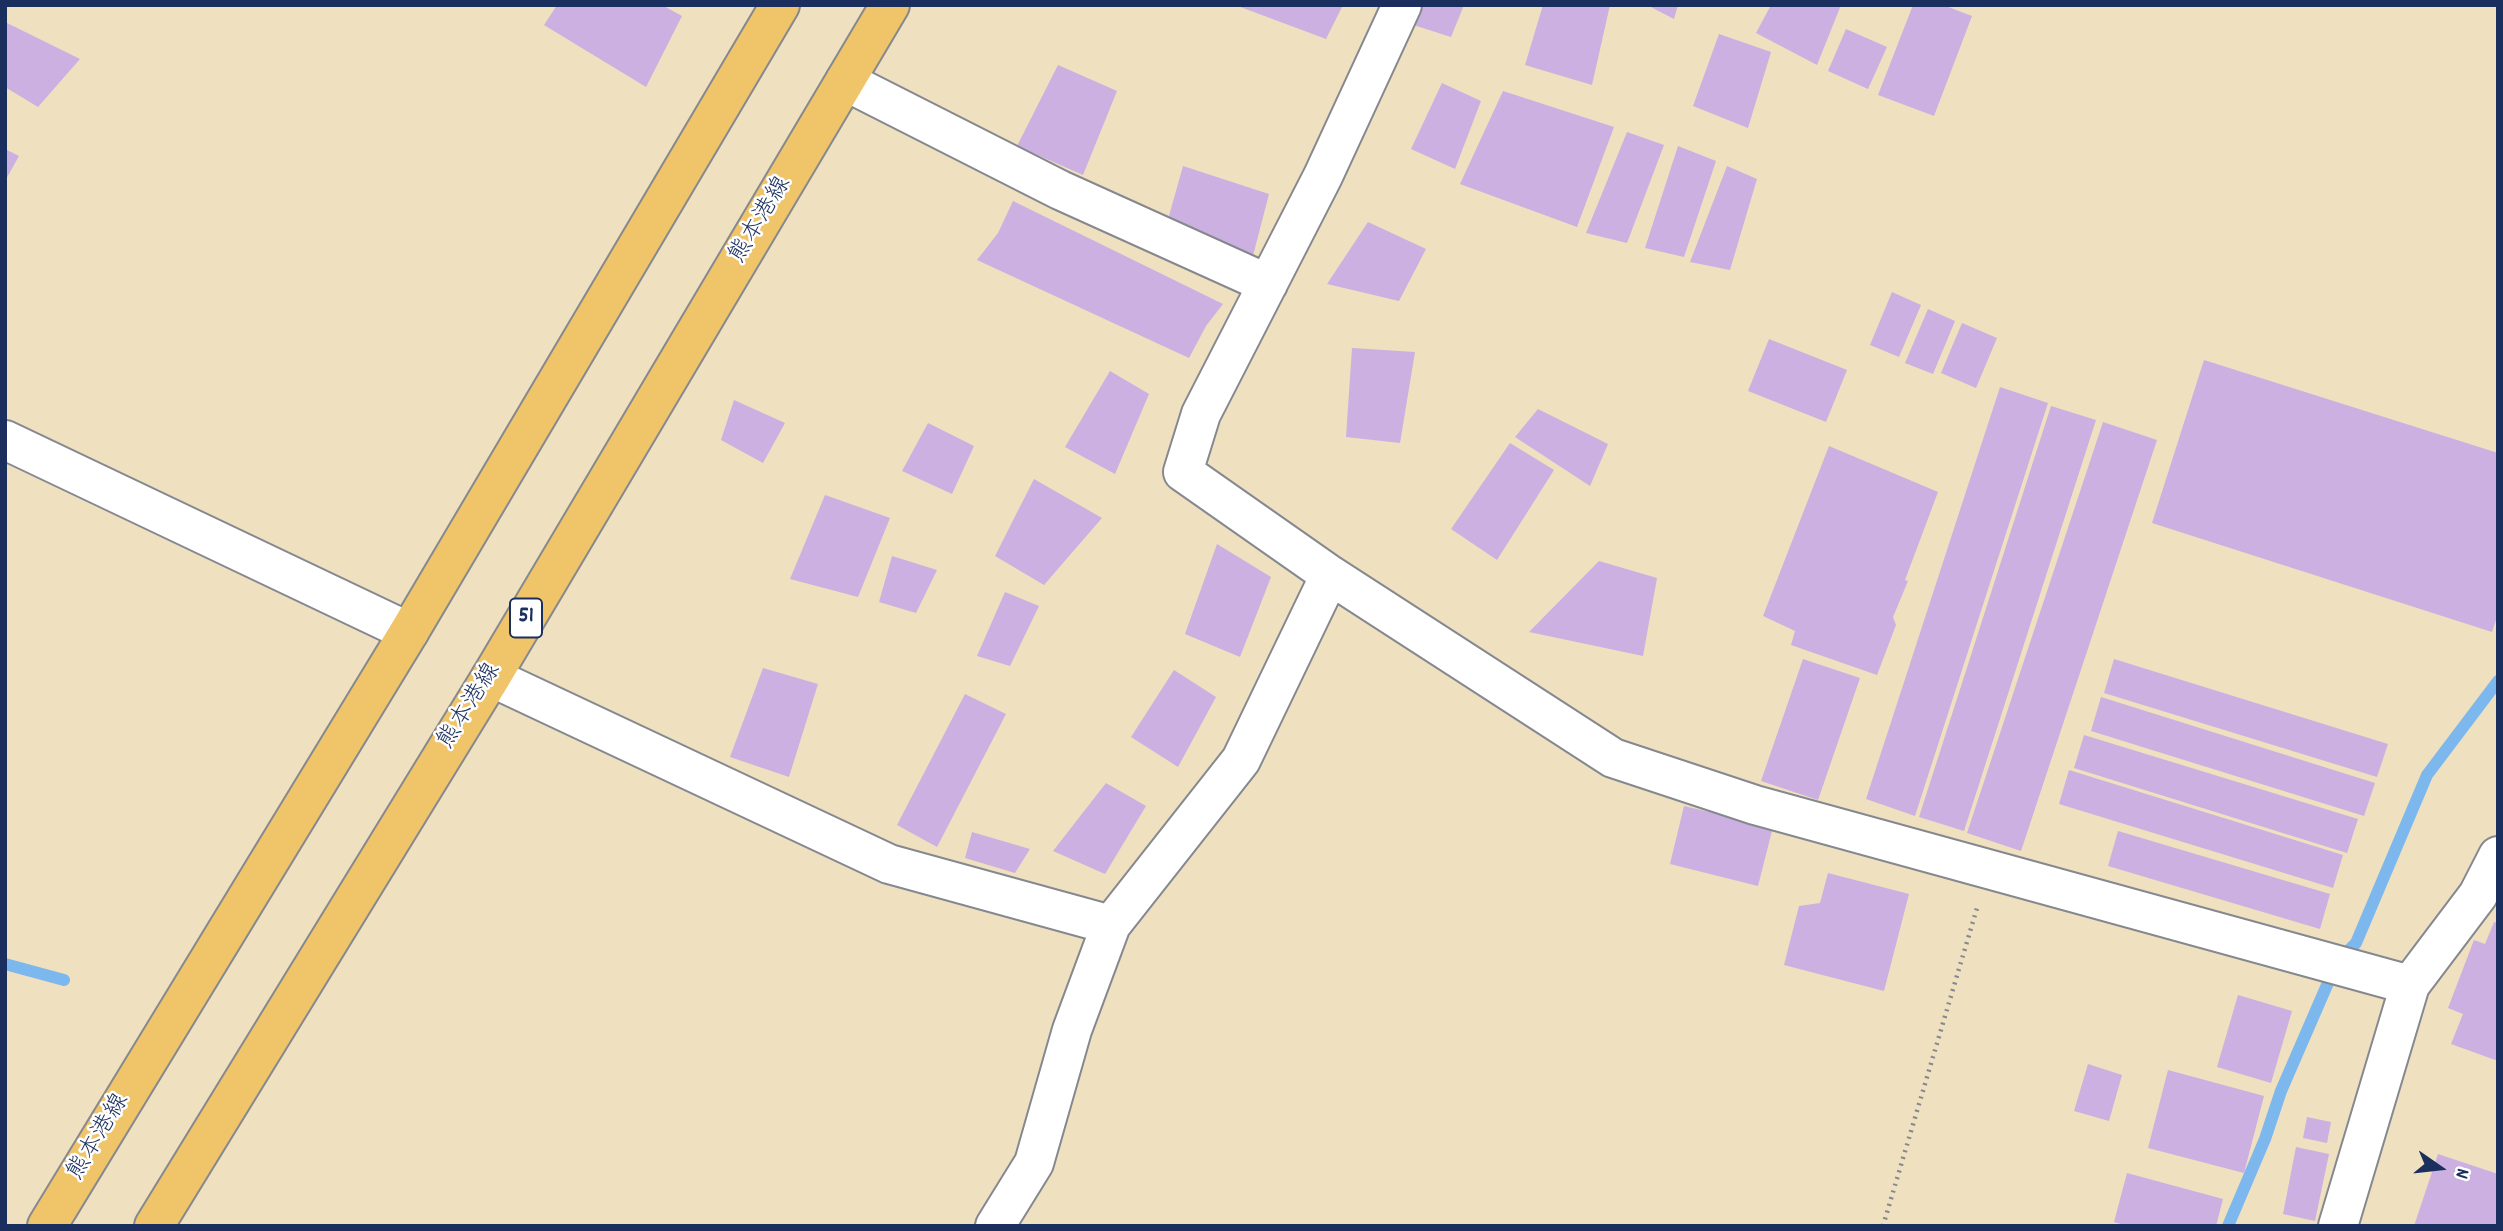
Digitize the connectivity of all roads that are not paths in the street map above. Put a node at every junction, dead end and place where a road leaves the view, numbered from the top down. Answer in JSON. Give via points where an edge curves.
{"nodes":[{"id":1,"x":780,"y":5,"type":"edge"},
{"id":2,"x":890,"y":5,"type":"edge"},
{"id":3,"x":1402,"y":5,"type":"edge"},
{"id":4,"x":845,"y":81,"type":"junction"},
{"id":5,"x":1268,"y":284,"type":"junction"},
{"id":6,"x":5,"y":440,"type":"edge"},
{"id":7,"x":1330,"y":575,"type":"junction"},
{"id":8,"x":409,"y":632,"type":"junction"},
{"id":9,"x":491,"y":677,"type":"junction"},
{"id":10,"x":2498,"y":856,"type":"edge"},
{"id":11,"x":2488,"y":895,"type":"edge"},
{"id":12,"x":1111,"y":925,"type":"junction"},
{"id":13,"x":2410,"y":985,"type":"junction"},
{"id":14,"x":47,"y":1226,"type":"edge"},
{"id":15,"x":154,"y":1226,"type":"edge"},
{"id":16,"x":995,"y":1226,"type":"edge"},
{"id":17,"x":2338,"y":1226,"type":"edge"}],
"edges":[{"from":1,"to":8,"type":"main road","name":"熊本港線"},
{"from":2,"to":4,"type":"main road","name":"熊本港線","number":"51"},
{"from":3,"to":5,"type":"street"},
{"from":4,"to":5,"type":"street","via":[[1060,190]]},
{"from":4,"to":9,"type":"main road","name":"熊本港線","number":"51"},
{"from":5,"to":7,"type":"street","via":[[1201,414],[1183,472]]},
{"from":6,"to":8,"type":"street"},
{"from":7,"to":12,"type":"street","via":[[1241,760]]},
{"from":7,"to":13,"type":"street","via":[[1613,758],[1755,805]]},
{"from":8,"to":14,"type":"main road","name":"熊本港線"},
{"from":9,"to":12,"type":"street","via":[[889,864]]},
{"from":9,"to":15,"type":"main road","name":"熊本港線","number":"51"},
{"from":10,"to":11,"type":"street"},
{"from":11,"to":13,"type":"street"},
{"from":12,"to":16,"type":"street","via":[[1072,1030],[1034,1163]]},
{"from":13,"to":17,"type":"street"}]}
